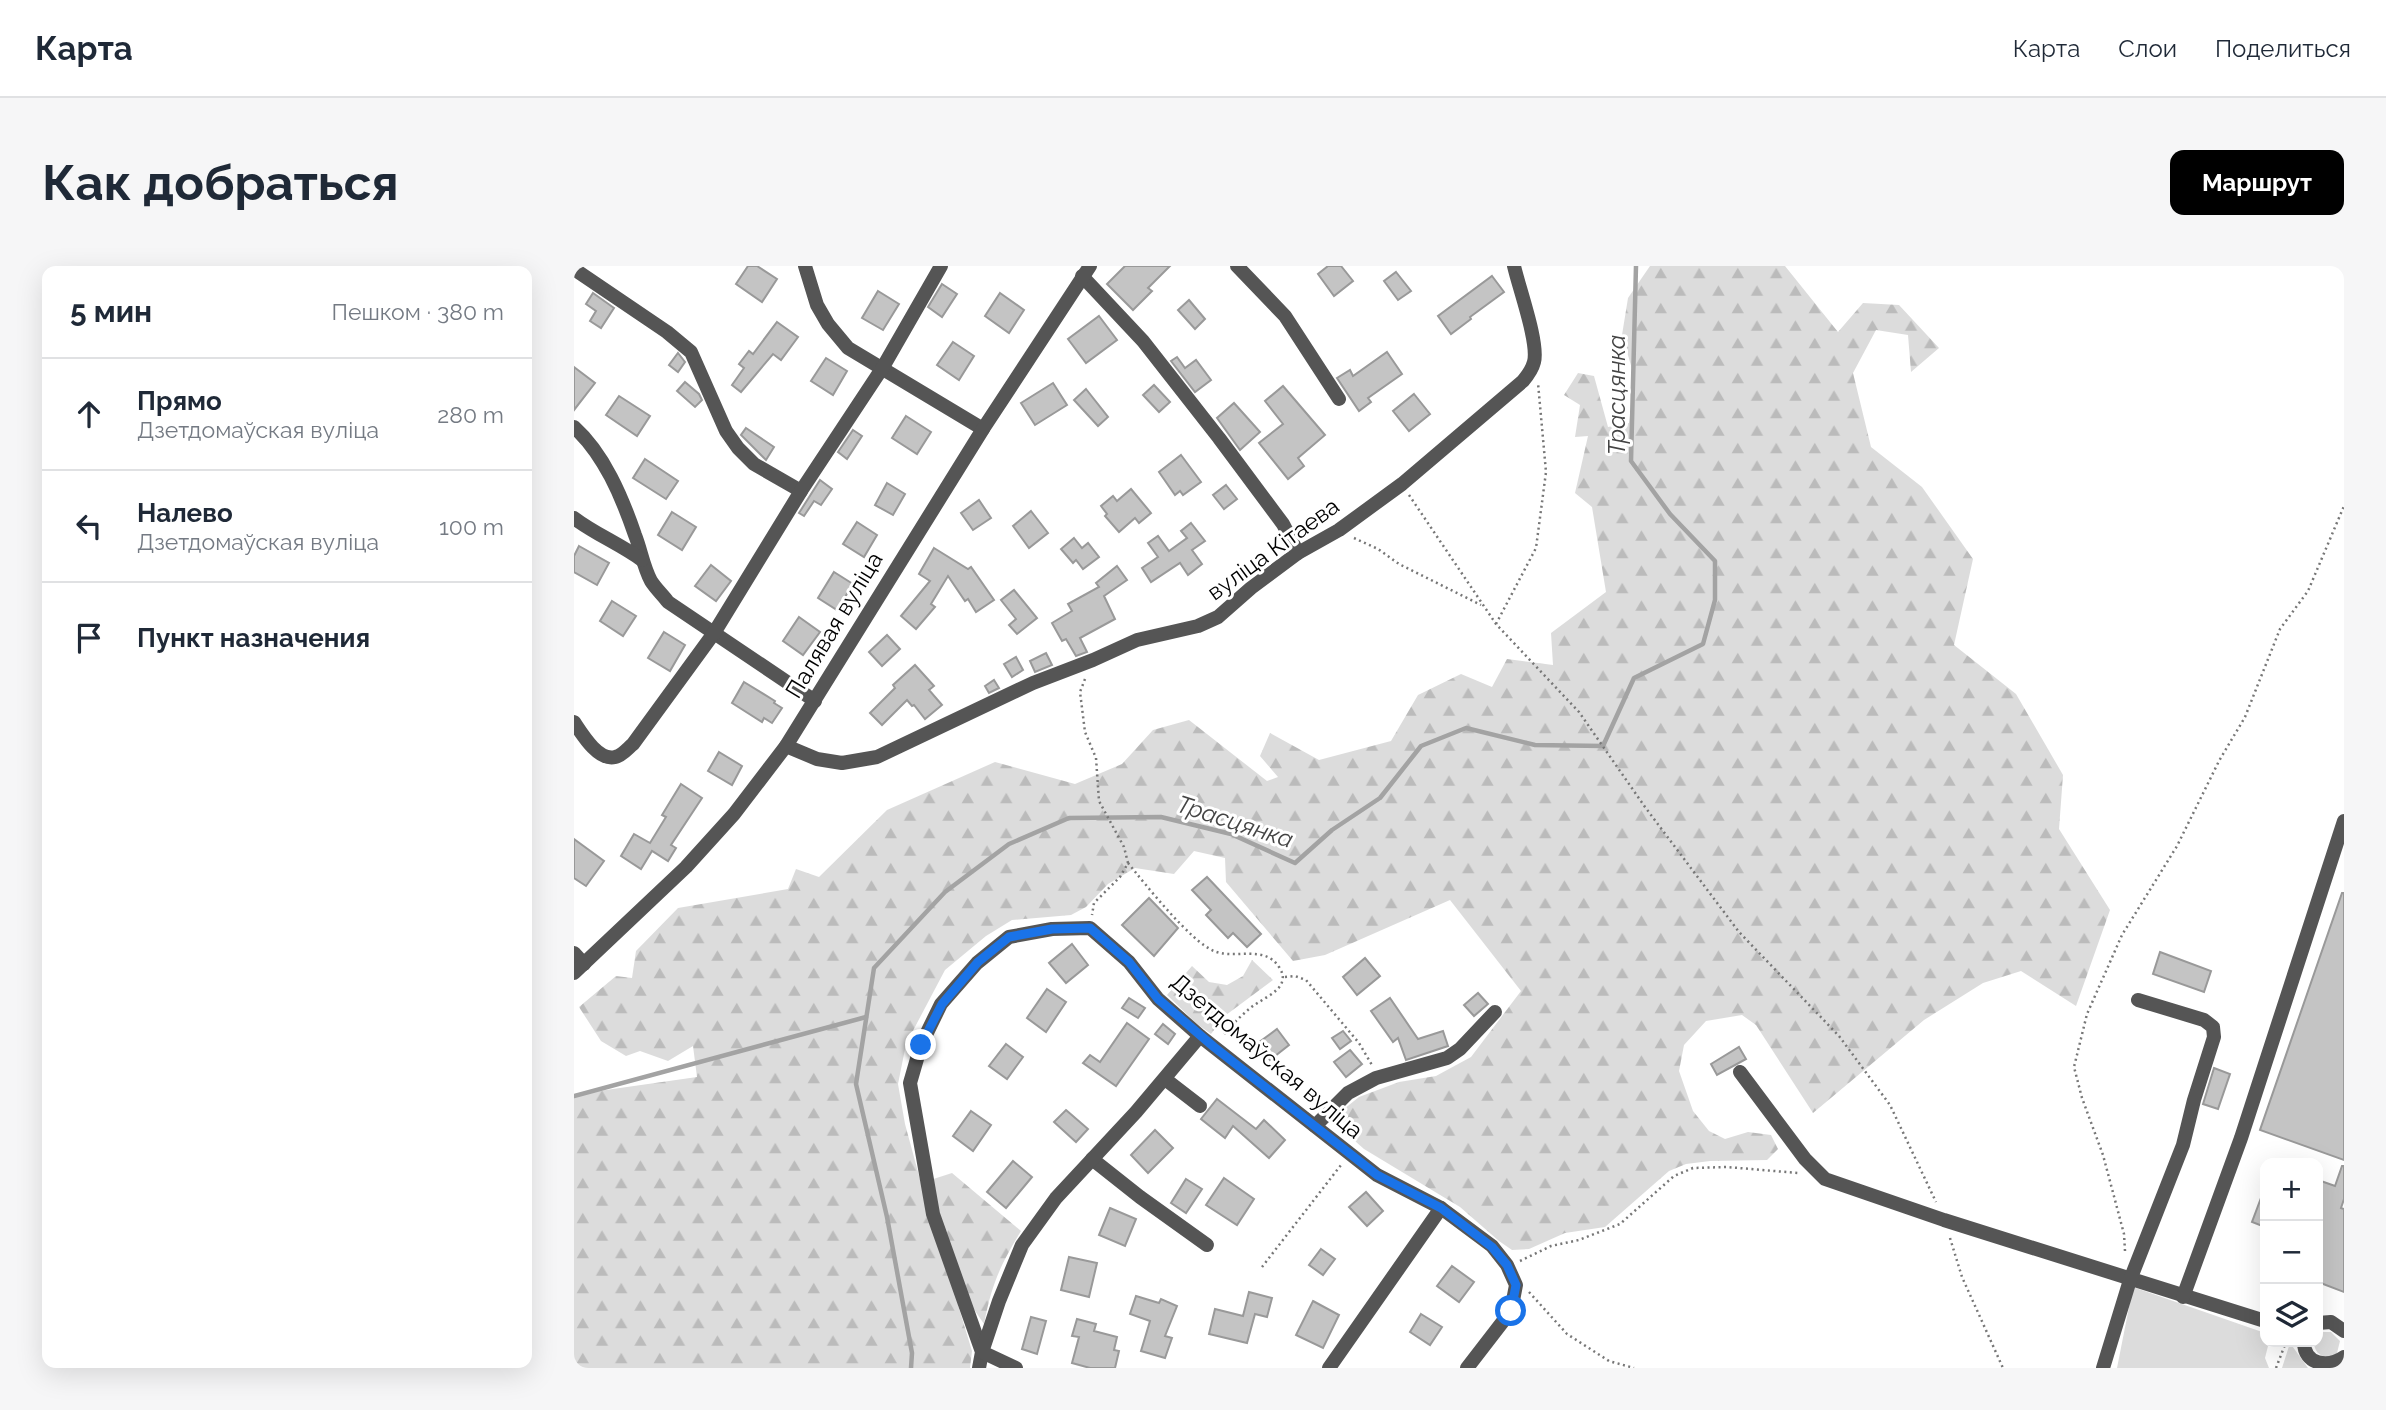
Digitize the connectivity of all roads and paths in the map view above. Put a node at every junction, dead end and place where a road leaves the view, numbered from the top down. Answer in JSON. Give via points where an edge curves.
{"nodes":[{"id":1,"x":805,"y":266,"type":"edge"},
{"id":2,"x":941,"y":266,"type":"edge"},
{"id":3,"x":1237,"y":266,"type":"edge"},
{"id":4,"x":1514,"y":266,"type":"edge"},
{"id":5,"x":574,"y":269,"type":"edge"},
{"id":6,"x":1086,"y":271,"type":"edge"},
{"id":7,"x":1535,"y":359,"type":"junction"},
{"id":8,"x":883,"y":367,"type":"junction"},
{"id":9,"x":1339,"y":399,"type":"dead end"},
{"id":10,"x":574,"y":427,"type":"edge"},
{"id":11,"x":983,"y":429,"type":"junction"},
{"id":12,"x":1402,"y":484,"type":"junction"},
{"id":13,"x":801,"y":491,"type":"junction"},
{"id":14,"x":2344,"y":506,"type":"edge"},
{"id":15,"x":574,"y":518,"type":"edge"},
{"id":16,"x":1339,"y":530,"type":"junction"},
{"id":17,"x":1298,"y":553,"type":"junction"},
{"id":18,"x":642,"y":560,"type":"junction"},
{"id":19,"x":1484,"y":607,"type":"junction"},
{"id":20,"x":1496,"y":624,"type":"junction"},
{"id":21,"x":714,"y":633,"type":"junction"},
{"id":22,"x":1093,"y":660,"type":"junction"},
{"id":23,"x":815,"y":701,"type":"junction"},
{"id":24,"x":574,"y":722,"type":"edge"},
{"id":25,"x":786,"y":746,"type":"junction"},
{"id":26,"x":2344,"y":821,"type":"edge"},
{"id":27,"x":1128,"y":863,"type":"junction"},
{"id":28,"x":1090,"y":928,"type":"junction"},
{"id":29,"x":577,"y":963,"type":"edge"},
{"id":30,"x":1283,"y":978,"type":"junction"},
{"id":31,"x":2138,"y":1000,"type":"dead end"},
{"id":32,"x":1495,"y":1012,"type":"dead end"},
{"id":33,"x":1200,"y":1036,"type":"junction"},
{"id":34,"x":1214,"y":1047,"type":"junction"},
{"id":35,"x":1740,"y":1072,"type":"dead end"},
{"id":36,"x":1376,"y":1078,"type":"junction"},
{"id":37,"x":1165,"y":1079,"type":"junction"},
{"id":38,"x":1200,"y":1106,"type":"dead end"},
{"id":39,"x":1315,"y":1126,"type":"junction"},
{"id":40,"x":1350,"y":1154,"type":"junction"},
{"id":41,"x":1092,"y":1159,"type":"junction"},
{"id":42,"x":1801,"y":1173,"type":"dead end"},
{"id":43,"x":1441,"y":1208,"type":"junction"},
{"id":44,"x":1944,"y":1220,"type":"junction"},
{"id":45,"x":1207,"y":1245,"type":"dead end"},
{"id":46,"x":1507,"y":1265,"type":"junction"},
{"id":47,"x":1262,"y":1267,"type":"dead end"},
{"id":48,"x":2128,"y":1279,"type":"junction"},
{"id":49,"x":1516,"y":1285,"type":"junction"},
{"id":50,"x":2183,"y":1297,"type":"junction"},
{"id":51,"x":2260,"y":1320,"type":"edge"},
{"id":52,"x":2323,"y":1323,"type":"edge"},
{"id":53,"x":2344,"y":1331,"type":"edge"},
{"id":54,"x":2284,"y":1347,"type":"edge"},
{"id":55,"x":2305,"y":1347,"type":"edge"},
{"id":56,"x":982,"y":1352,"type":"junction"},
{"id":57,"x":2344,"y":1357,"type":"edge"},
{"id":58,"x":979,"y":1368,"type":"edge"},
{"id":59,"x":1016,"y":1368,"type":"edge"},
{"id":60,"x":1329,"y":1368,"type":"edge"},
{"id":61,"x":1466,"y":1368,"type":"edge"},
{"id":62,"x":1634,"y":1368,"type":"edge"},
{"id":63,"x":2003,"y":1368,"type":"edge"},
{"id":64,"x":2103,"y":1368,"type":"edge"},
{"id":65,"x":2276,"y":1368,"type":"edge"},
{"id":66,"x":2338,"y":1368,"type":"edge"}],
"edges":[{"from":1,"to":8,"type":"street","via":[[828,324],[848,348]]},
{"from":2,"to":8,"type":"street"},
{"from":3,"to":9,"type":"street","via":[[1285,316]]},
{"from":4,"to":7,"type":"street"},
{"from":5,"to":13,"type":"street","via":[[691,352],[738,448],[754,464]]},
{"from":6,"to":11,"type":"street","name":"Палявая вуліца"},
{"from":6,"to":17,"type":"street","via":[[1219,438],[1283,524]]},
{"from":7,"to":12,"type":"street","name":"вуліца Кітаева","via":[[1523,381]]},
{"from":7,"to":20,"type":"path","via":[[1546,472],[1536,548]]},
{"from":8,"to":11,"type":"street"},
{"from":8,"to":13,"type":"street"},
{"from":10,"to":18,"type":"street","via":[[621,496]]},
{"from":11,"to":23,"type":"street","name":"Палявая вуліца"},
{"from":12,"to":16,"type":"street","name":"вуліца Кітаева"},
{"from":12,"to":19,"type":"path"},
{"from":13,"to":21,"type":"street"},
{"from":14,"to":48,"type":"path","via":[[2308,591],[2280,629],[2245,717],[2177,846],[2122,935],[2087,1014],[2074,1067],[2124,1234]]},
{"from":15,"to":18,"type":"street"},
{"from":16,"to":17,"type":"street","name":"вуліца Кітаева"},
{"from":16,"to":19,"type":"path"},
{"from":17,"to":22,"type":"street","name":"вуліца Кітаева","via":[[1218,617],[1136,640]]},
{"from":18,"to":21,"type":"street","via":[[668,602]]},
{"from":19,"to":20,"type":"path"},
{"from":20,"to":44,"type":"path","via":[[1579,712],[1739,932],[1839,1036],[1890,1105]]},
{"from":21,"to":23,"type":"street"},
{"from":21,"to":24,"type":"street","via":[[633,744],[618,757],[608,758],[592,746]]},
{"from":22,"to":25,"type":"street","name":"вуліца Кітаева","via":[[1033,683],[877,757],[842,764]]},
{"from":22,"to":27,"type":"path","via":[[1080,692],[1084,732],[1096,758],[1099,801]]},
{"from":23,"to":25,"type":"street","name":"Палявая вуліца"},
{"from":25,"to":29,"type":"street","name":"Палявая вуліца","via":[[695,857]]},
{"from":26,"to":50,"type":"street","via":[[2241,1138]]},
{"from":27,"to":28,"type":"path","via":[[1094,903]]},
{"from":27,"to":30,"type":"path","via":[[1205,946],[1228,954],[1260,954],[1273,960]]},
{"from":28,"to":33,"type":"street","name":"Дзетдомаўская вуліца"},
{"from":28,"to":56,"type":"street","via":[[1009,937],[978,962],[942,1004],[921,1045],[910,1083],[933,1214]]},
{"from":30,"to":34,"type":"path","via":[[1281,986],[1232,1024]]},
{"from":30,"to":36,"type":"path","via":[[1306,980],[1359,1043]]},
{"from":31,"to":48,"type":"street","via":[[2204,1020],[2213,1027],[2214,1037],[2183,1145]]},
{"from":32,"to":36,"type":"street","via":[[1447,1058]]},
{"from":33,"to":34,"type":"street","name":"Дзетдомаўская вуліца"},
{"from":33,"to":37,"type":"street"},
{"from":34,"to":39,"type":"street","name":"Дзетдомаўская вуліца"},
{"from":35,"to":44,"type":"street","via":[[1825,1179]]},
{"from":36,"to":39,"type":"street","via":[[1348,1093]]},
{"from":37,"to":38,"type":"street"},
{"from":37,"to":41,"type":"street"},
{"from":39,"to":40,"type":"street","name":"Дзетдомаўская вуліца"},
{"from":40,"to":43,"type":"street","name":"Дзетдомаўская вуліца","via":[[1377,1175]]},
{"from":40,"to":47,"type":"path"},
{"from":41,"to":45,"type":"street"},
{"from":41,"to":56,"type":"street","via":[[1021,1245]]},
{"from":42,"to":46,"type":"path","via":[[1693,1168],[1674,1176],[1620,1224]]},
{"from":43,"to":46,"type":"street","name":"Дзетдомаўская вуліца","via":[[1482,1238]]},
{"from":43,"to":60,"type":"street"},
{"from":44,"to":48,"type":"street"},
{"from":44,"to":63,"type":"path","via":[[1962,1277]]},
{"from":46,"to":49,"type":"street","name":"Дзетдомаўская вуліца"},
{"from":48,"to":50,"type":"street"},
{"from":48,"to":64,"type":"street"},
{"from":49,"to":61,"type":"street","via":[[1511,1311]]},
{"from":49,"to":62,"type":"path","via":[[1532,1294],[1567,1334],[1609,1362]]},
{"from":50,"to":51,"type":"street"},
{"from":52,"to":53,"type":"street","via":[[2331,1322]]},
{"from":54,"to":65,"type":"path"},
{"from":55,"to":57,"type":"street","via":[[2318,1365],[2333,1365]]},
{"from":56,"to":58,"type":"street"},
{"from":56,"to":59,"type":"street"},
{"from":57,"to":66,"type":"street"}]}
